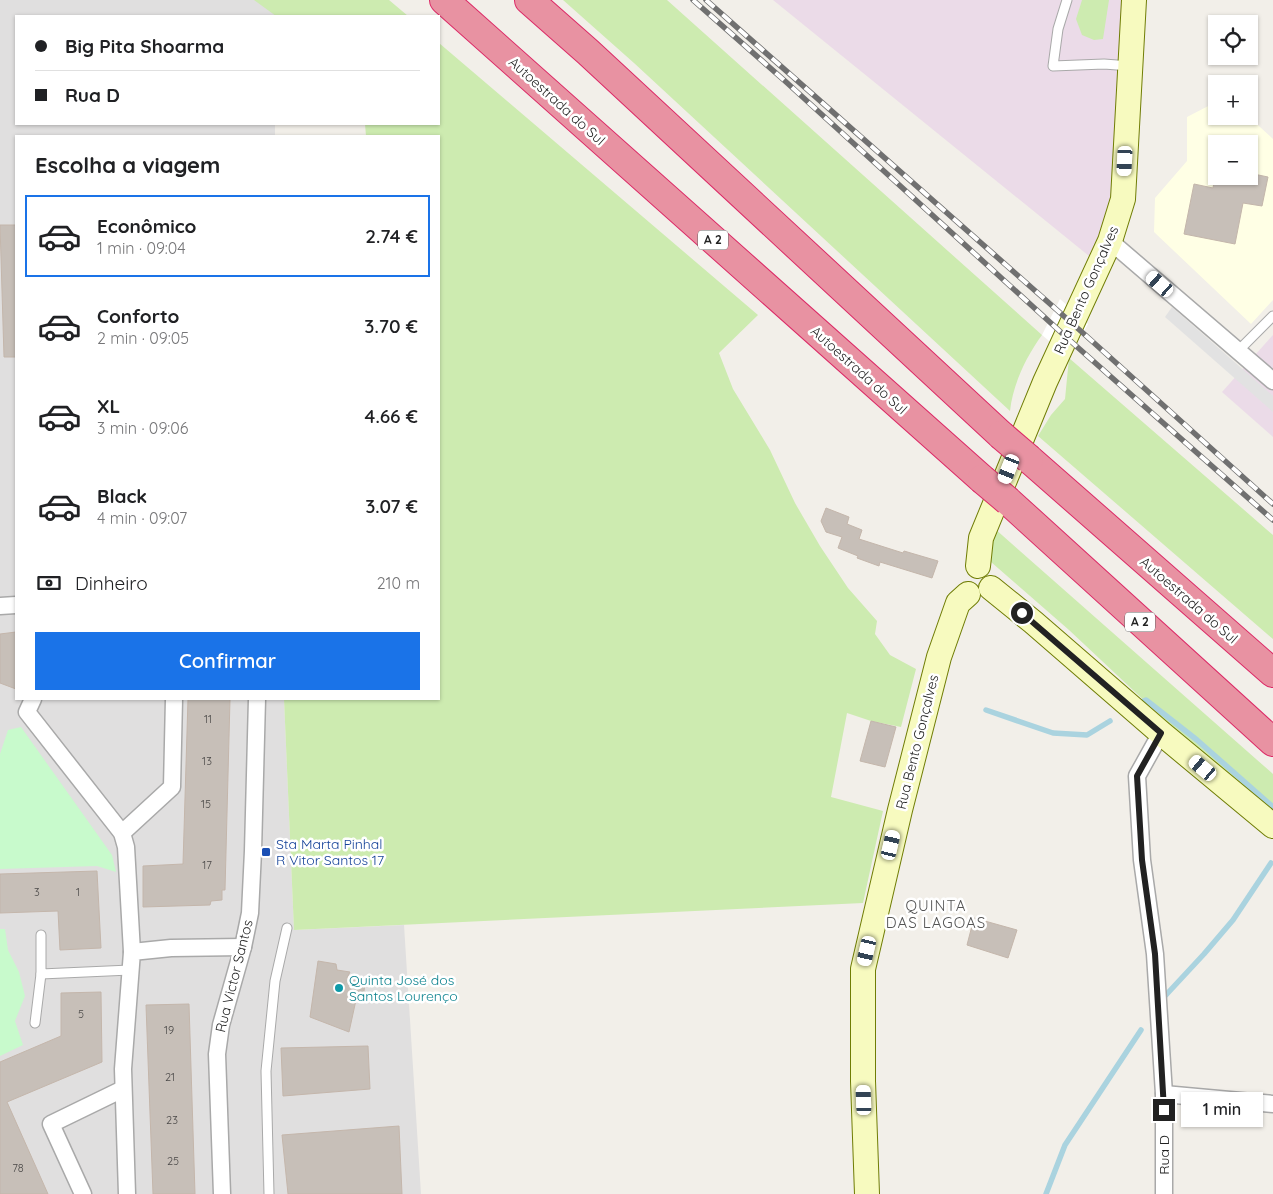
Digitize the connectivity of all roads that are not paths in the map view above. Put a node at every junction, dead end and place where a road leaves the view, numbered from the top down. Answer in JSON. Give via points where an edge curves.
{"nodes":[{"id":1,"x":444,"y":0,"type":"edge"},
{"id":2,"x":529,"y":0,"type":"edge"},
{"id":3,"x":1067,"y":0,"type":"edge"},
{"id":4,"x":1134,"y":0,"type":"edge"},
{"id":5,"x":1130,"y":66,"type":"junction"},
{"id":6,"x":1110,"y":241,"type":"junction"},
{"id":7,"x":1273,"y":316,"type":"edge"},
{"id":8,"x":1238,"y":351,"type":"junction"},
{"id":9,"x":1273,"y":381,"type":"edge"},
{"id":10,"x":978,"y":566,"type":"junction"},
{"id":11,"x":991,"y":588,"type":"junction"},
{"id":12,"x":968,"y":594,"type":"junction"},
{"id":13,"x":15,"y":605,"type":"edge"},
{"id":14,"x":0,"y":606,"type":"edge"},
{"id":15,"x":1273,"y":674,"type":"edge"},
{"id":16,"x":33,"y":700,"type":"edge"},
{"id":17,"x":174,"y":700,"type":"edge"},
{"id":18,"x":257,"y":700,"type":"edge"},
{"id":19,"x":1161,"y":733,"type":"junction"},
{"id":20,"x":1273,"y":742,"type":"edge"},
{"id":21,"x":1273,"y":826,"type":"edge"},
{"id":22,"x":122,"y":833,"type":"junction"},
{"id":23,"x":287,"y":928,"type":"dead end"},
{"id":24,"x":41,"y":935,"type":"dead end"},
{"id":25,"x":243,"y":947,"type":"junction"},
{"id":26,"x":132,"y":952,"type":"junction"},
{"id":27,"x":130,"y":970,"type":"junction"},
{"id":28,"x":41,"y":974,"type":"junction"},
{"id":29,"x":34,"y":1022,"type":"dead end"},
{"id":30,"x":123,"y":1089,"type":"junction"},
{"id":31,"x":1164,"y":1094,"type":"junction"},
{"id":32,"x":1273,"y":1104,"type":"edge"},
{"id":33,"x":83,"y":1194,"type":"edge"},
{"id":34,"x":127,"y":1194,"type":"edge"},
{"id":35,"x":222,"y":1194,"type":"edge"},
{"id":36,"x":269,"y":1194,"type":"edge"},
{"id":37,"x":867,"y":1194,"type":"edge"},
{"id":38,"x":1164,"y":1194,"type":"edge"}],
"edges":[{"from":1,"to":20,"type":"highway","name":"Autoestrada do Sul","number":"A 2","bridge":true},
{"from":2,"to":15,"type":"highway","name":"Autoestrada do Sul","bridge":true,"via":[[1001,436]]},
{"from":3,"to":5,"type":"lane","via":[[1058,29],[1053,66]]},
{"from":4,"to":5,"type":"street","name":"Rua Bento Gonçalves"},
{"from":5,"to":6,"type":"street","name":"Rua Bento Gonçalves","via":[[1123,199]]},
{"from":6,"to":8,"type":"street"},
{"from":6,"to":10,"type":"street","name":"Rua Bento Gonçalves","via":[[1045,382],[981,538]]},
{"from":7,"to":8,"type":"lane"},
{"from":8,"to":9,"type":"street"},
{"from":10,"to":11,"type":"street","via":[[990,574]]},
{"from":10,"to":12,"type":"street","via":[[969,568],[962,576],[962,586]]},
{"from":11,"to":12,"type":"street","via":[[985,595],[976,597]]},
{"from":11,"to":19,"type":"street"},
{"from":12,"to":37,"type":"street","name":"Rua Bento Gonçalves","via":[[958,603],[939,657],[863,969]]},
{"from":13,"to":14,"type":"street"},
{"from":16,"to":22,"type":"street","via":[[27,712]]},
{"from":17,"to":22,"type":"street","via":[[172,787]]},
{"from":18,"to":25,"type":"street","name":"Rua Victor Santos","via":[[251,896]]},
{"from":19,"to":21,"type":"street"},
{"from":19,"to":31,"type":"street","name":"Rua D","via":[[1137,776],[1142,860],[1155,954]]},
{"from":22,"to":26,"type":"street","via":[[126,847]]},
{"from":23,"to":36,"type":"lane","via":[[275,981],[266,1071]]},
{"from":24,"to":28,"type":"lane"},
{"from":25,"to":26,"type":"street"},
{"from":25,"to":35,"type":"street","name":"Rua Victor Santos","via":[[218,1041]]},
{"from":26,"to":27,"type":"street"},
{"from":27,"to":28,"type":"lane"},
{"from":27,"to":30,"type":"street"},
{"from":28,"to":29,"type":"lane"},
{"from":30,"to":33,"type":"street","via":[[51,1124]]},
{"from":30,"to":34,"type":"street"},
{"from":31,"to":32,"type":"street"},
{"from":31,"to":38,"type":"street","name":"Rua D"}]}
